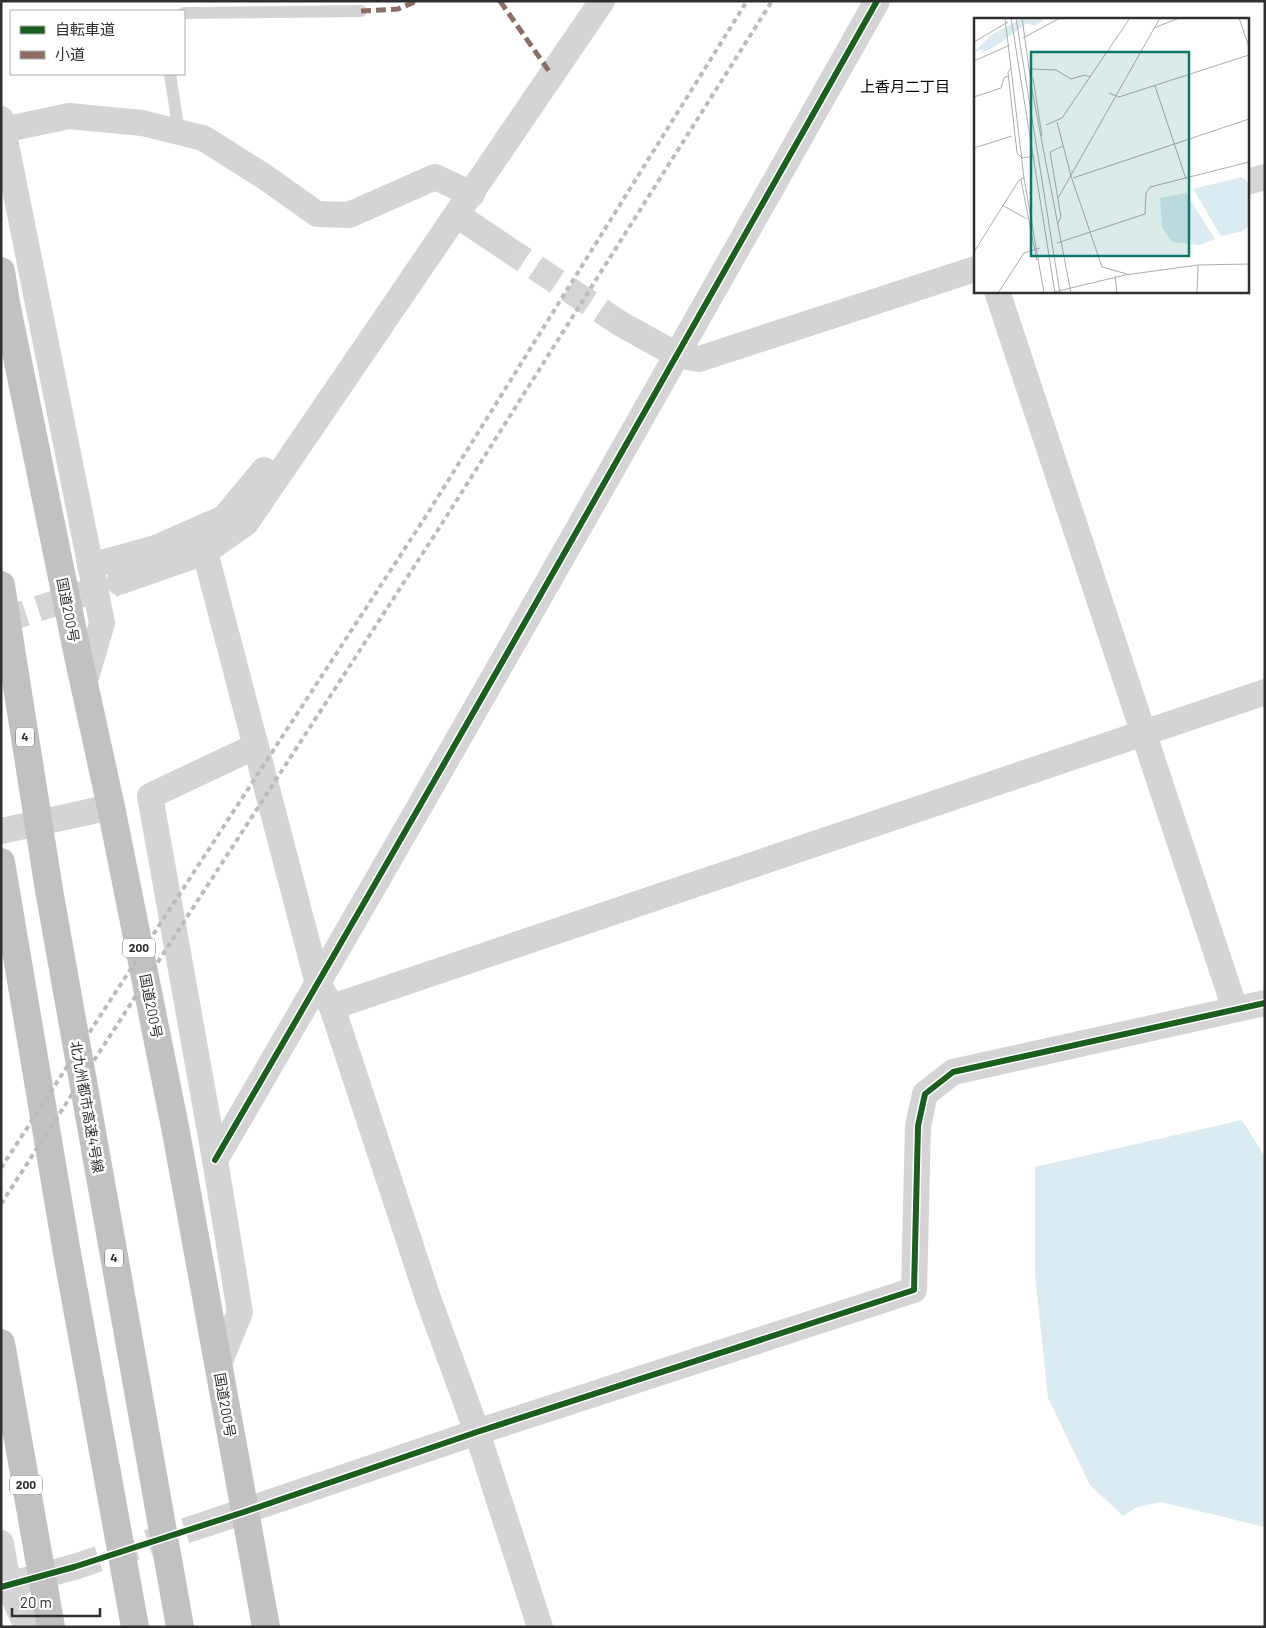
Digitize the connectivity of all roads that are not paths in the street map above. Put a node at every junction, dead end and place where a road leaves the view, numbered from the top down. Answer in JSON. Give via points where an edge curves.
{"nodes":[{"id":1,"x":200,"y":1,"type":"edge"},
{"id":2,"x":602,"y":1,"type":"edge"},
{"id":3,"x":877,"y":1,"type":"edge"},
{"id":4,"x":361,"y":11,"type":"dead end"},
{"id":5,"x":208,"y":12,"type":"junction"},
{"id":6,"x":185,"y":13,"type":"edge"},
{"id":7,"x":170,"y":75,"type":"edge"},
{"id":8,"x":2,"y":125,"type":"edge"},
{"id":9,"x":179,"y":132,"type":"junction"},
{"id":10,"x":1265,"y":177,"type":"edge"},
{"id":11,"x":1248,"y":182,"type":"edge"},
{"id":12,"x":464,"y":205,"type":"junction"},
{"id":13,"x":503,"y":246,"type":"tunnel mouth"},
{"id":14,"x":974,"y":270,"type":"edge"},
{"id":15,"x":1,"y":271,"type":"edge"},
{"id":16,"x":997,"y":292,"type":"edge"},
{"id":17,"x":621,"y":324,"type":"tunnel mouth"},
{"id":18,"x":677,"y":355,"type":"junction"},
{"id":19,"x":318,"y":419,"type":"junction"},
{"id":20,"x":205,"y":552,"type":"junction"},
{"id":21,"x":90,"y":566,"type":"junction"},
{"id":22,"x":119,"y":582,"type":"tunnel mouth"},
{"id":23,"x":1,"y":585,"type":"edge"},
{"id":24,"x":84,"y":684,"type":"junction"},
{"id":25,"x":1265,"y":692,"type":"edge"},
{"id":26,"x":1143,"y":732,"type":"junction"},
{"id":27,"x":256,"y":746,"type":"junction"},
{"id":28,"x":111,"y":807,"type":"junction"},
{"id":29,"x":1,"y":831,"type":"edge"},
{"id":30,"x":1,"y":862,"type":"edge"},
{"id":31,"x":318,"y":984,"type":"junction"},
{"id":32,"x":1265,"y":1003,"type":"edge"},
{"id":33,"x":332,"y":1006,"type":"junction"},
{"id":34,"x":1235,"y":1010,"type":"junction"},
{"id":35,"x":215,"y":1160,"type":"junction"},
{"id":36,"x":1,"y":1343,"type":"edge"},
{"id":37,"x":218,"y":1366,"type":"junction"},
{"id":38,"x":476,"y":1432,"type":"junction"},
{"id":39,"x":244,"y":1512,"type":"junction"},
{"id":40,"x":209,"y":1523,"type":"tunnel mouth"},
{"id":41,"x":1,"y":1543,"type":"edge"},
{"id":42,"x":74,"y":1567,"type":"tunnel mouth"},
{"id":43,"x":42,"y":1576,"type":"junction"},
{"id":44,"x":5,"y":1585,"type":"edge"},
{"id":45,"x":27,"y":1627,"type":"edge"},
{"id":46,"x":50,"y":1627,"type":"edge"},
{"id":47,"x":136,"y":1627,"type":"edge"},
{"id":48,"x":180,"y":1627,"type":"edge"},
{"id":49,"x":266,"y":1627,"type":"edge"},
{"id":50,"x":540,"y":1627,"type":"edge"}],
"edges":[{"from":1,"to":5,"type":"lane"},
{"from":2,"to":12,"type":"street"},
{"from":3,"to":18,"type":"street"},
{"from":4,"to":5,"type":"lane"},
{"from":5,"to":6,"type":"lane"},
{"from":7,"to":9,"type":"lane"},
{"from":8,"to":9,"type":"street","via":[[69,116],[142,123]]},
{"from":8,"to":21,"type":"street"},
{"from":9,"to":12,"type":"street","via":[[203,138],[316,214],[349,215],[435,177]]},
{"from":10,"to":11,"type":"street"},
{"from":12,"to":13,"type":"street"},
{"from":12,"to":19,"type":"street"},
{"from":14,"to":18,"type":"street","via":[[699,359]]},
{"from":15,"to":24,"type":"highway","name":"国道200号","number":"200"},
{"from":16,"to":26,"type":"street"},
{"from":17,"to":18,"type":"street"},
{"from":18,"to":31,"type":"street"},
{"from":19,"to":20,"type":"street","via":[[246,523]]},
{"from":19,"to":21,"type":"street","via":[[279,450],[224,518],[156,548]]},
{"from":20,"to":22,"type":"street"},
{"from":20,"to":27,"type":"street"},
{"from":21,"to":24,"type":"street","via":[[102,623]]},
{"from":23,"to":48,"type":"highway","name":"北九州都市高速4号線","number":"4","bridge":true,"via":[[49,890]]},
{"from":24,"to":28,"type":"highway","name":"国道200号","number":"200"},
{"from":25,"to":26,"type":"street"},
{"from":26,"to":33,"type":"street"},
{"from":26,"to":34,"type":"street"},
{"from":27,"to":31,"type":"street"},
{"from":27,"to":35,"type":"street","via":[[150,796]]},
{"from":28,"to":29,"type":"street"},
{"from":28,"to":37,"type":"highway","name":"国道200号","number":"200","via":[[176,1132]]},
{"from":30,"to":47,"type":"highway","via":[[67,1253]]},
{"from":31,"to":33,"type":"street"},
{"from":31,"to":35,"type":"street"},
{"from":32,"to":34,"type":"street"},
{"from":33,"to":38,"type":"street","via":[[428,1298]]},
{"from":34,"to":38,"type":"street","via":[[953,1072],[926,1094],[918,1126],[914,1290]]},
{"from":35,"to":37,"type":"street","via":[[240,1312]]},
{"from":36,"to":43,"type":"highway","number":"200"},
{"from":37,"to":39,"type":"highway","name":"国道200号","number":"200"},
{"from":38,"to":39,"type":"street"},
{"from":38,"to":50,"type":"street"},
{"from":39,"to":40,"type":"street"},
{"from":39,"to":49,"type":"highway","name":"国道200号","number":"200"},
{"from":41,"to":44,"type":"street"},
{"from":42,"to":43,"type":"street"},
{"from":43,"to":44,"type":"street"},
{"from":43,"to":46,"type":"highway","number":"200"},
{"from":44,"to":45,"type":"street"}]}
